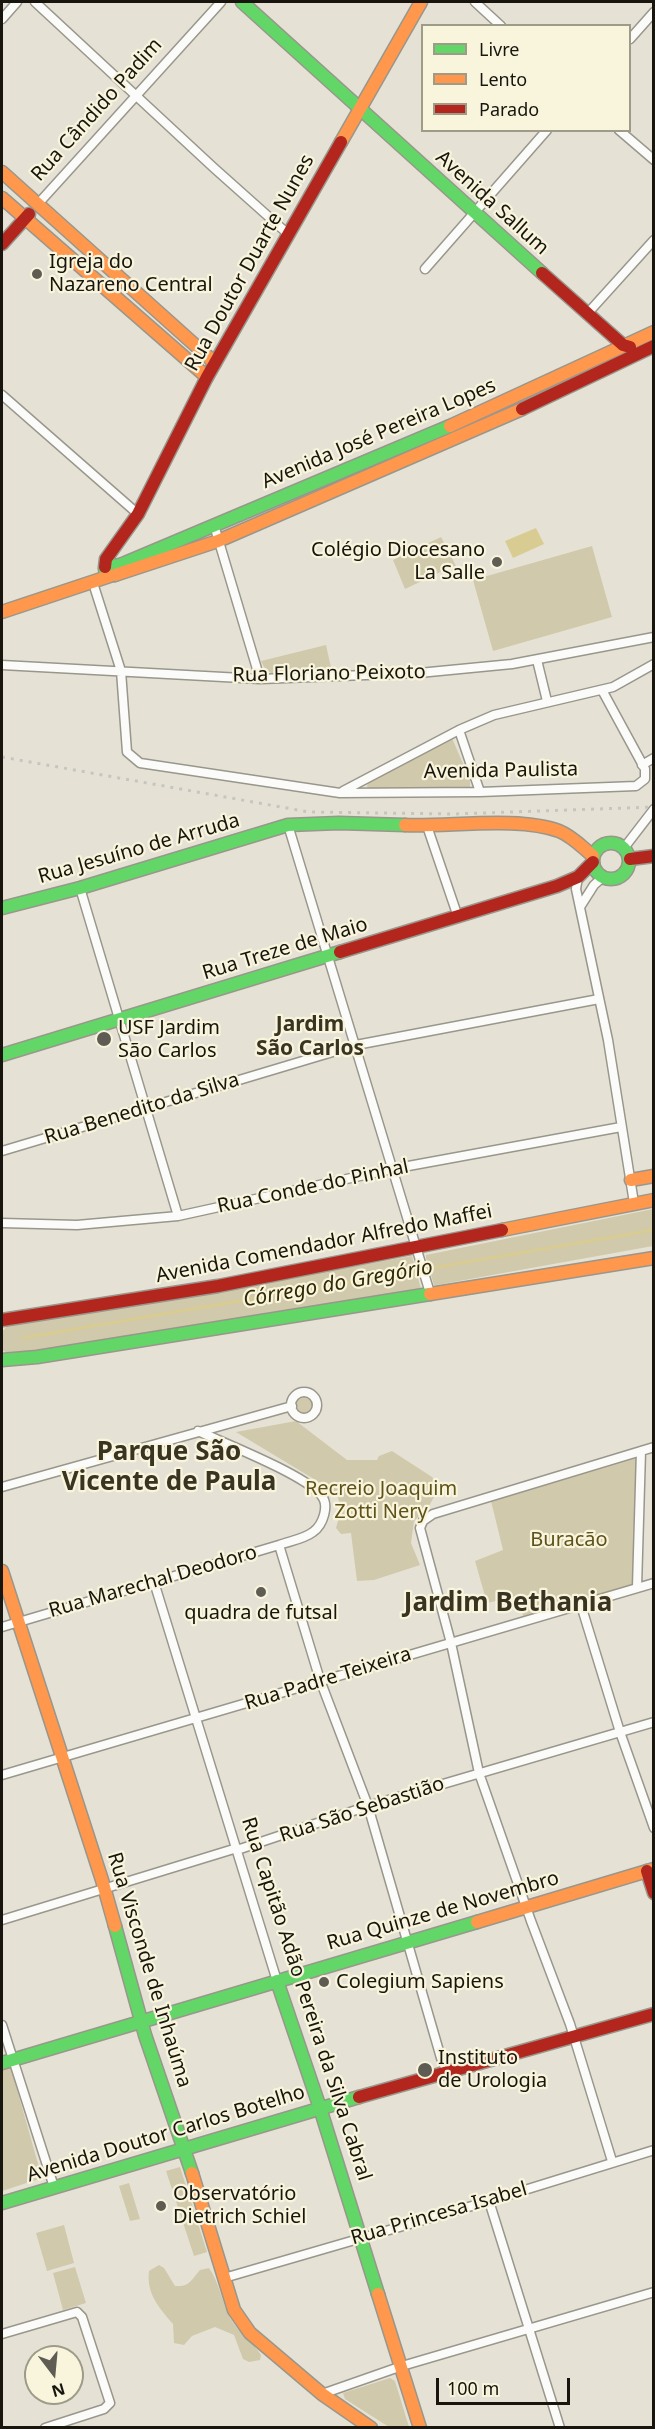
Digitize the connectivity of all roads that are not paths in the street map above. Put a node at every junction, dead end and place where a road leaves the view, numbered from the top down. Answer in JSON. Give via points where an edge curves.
{"nodes":[{"id":1,"x":17,"y":2,"type":"edge"},
{"id":2,"x":35,"y":2,"type":"edge"},
{"id":3,"x":221,"y":2,"type":"edge"},
{"id":4,"x":242,"y":2,"type":"edge"},
{"id":5,"x":421,"y":2,"type":"edge"},
{"id":6,"x":475,"y":2,"type":"edge"},
{"id":7,"x":654,"y":12,"type":"edge"},
{"id":8,"x":2,"y":19,"type":"edge"},
{"id":9,"x":499,"y":24,"type":"edge"},
{"id":10,"x":631,"y":38,"type":"edge"},
{"id":11,"x":136,"y":95,"type":"junction"},
{"id":12,"x":360,"y":108,"type":"junction"},
{"id":13,"x":545,"y":132,"type":"edge"},
{"id":14,"x":621,"y":132,"type":"edge"},
{"id":15,"x":654,"y":160,"type":"edge"},
{"id":16,"x":2,"y":172,"type":"edge"},
{"id":17,"x":2,"y":198,"type":"edge"},
{"id":18,"x":37,"y":205,"type":"junction"},
{"id":19,"x":474,"y":213,"type":"junction"},
{"id":20,"x":25,"y":219,"type":"junction"},
{"id":21,"x":288,"y":234,"type":"junction"},
{"id":22,"x":654,"y":240,"type":"edge"},
{"id":23,"x":2,"y":244,"type":"edge"},
{"id":24,"x":425,"y":269,"type":"dead end"},
{"id":25,"x":587,"y":314,"type":"junction"},
{"id":26,"x":654,"y":332,"type":"edge"},
{"id":27,"x":623,"y":345,"type":"junction"},
{"id":28,"x":648,"y":348,"type":"edge"},
{"id":29,"x":215,"y":363,"type":"junction"},
{"id":30,"x":207,"y":377,"type":"junction"},
{"id":31,"x":2,"y":394,"type":"edge"},
{"id":32,"x":503,"y":410,"type":"junction"},
{"id":33,"x":138,"y":514,"type":"junction"},
{"id":34,"x":214,"y":525,"type":"junction"},
{"id":35,"x":218,"y":540,"type":"junction"},
{"id":36,"x":111,"y":568,"type":"junction"},
{"id":37,"x":93,"y":583,"type":"junction"},
{"id":38,"x":2,"y":612,"type":"edge"},
{"id":39,"x":654,"y":637,"type":"edge"},
{"id":40,"x":537,"y":660,"type":"junction"},
{"id":41,"x":654,"y":664,"type":"edge"},
{"id":42,"x":2,"y":665,"type":"edge"},
{"id":43,"x":121,"y":671,"type":"junction"},
{"id":44,"x":260,"y":679,"type":"junction"},
{"id":45,"x":602,"y":690,"type":"junction"},
{"id":46,"x":547,"y":701,"type":"junction"},
{"id":47,"x":459,"y":730,"type":"junction"},
{"id":48,"x":654,"y":758,"type":"edge"},
{"id":49,"x":642,"y":765,"type":"junction"},
{"id":50,"x":480,"y":792,"type":"junction"},
{"id":51,"x":340,"y":793,"type":"junction"},
{"id":52,"x":654,"y":809,"type":"edge"},
{"id":53,"x":288,"y":825,"type":"junction"},
{"id":54,"x":427,"y":826,"type":"junction"},
{"id":55,"x":627,"y":853,"type":"junction"},
{"id":56,"x":654,"y":856,"type":"edge"},
{"id":57,"x":593,"y":859,"type":"junction"},
{"id":58,"x":578,"y":877,"type":"junction"},
{"id":59,"x":603,"y":877,"type":"junction"},
{"id":60,"x":80,"y":888,"type":"junction"},
{"id":61,"x":580,"y":907,"type":"junction"},
{"id":62,"x":2,"y":909,"type":"edge"},
{"id":63,"x":458,"y":917,"type":"junction"},
{"id":64,"x":328,"y":956,"type":"junction"},
{"id":65,"x":599,"y":999,"type":"junction"},
{"id":66,"x":118,"y":1018,"type":"junction"},
{"id":67,"x":356,"y":1045,"type":"junction"},
{"id":68,"x":2,"y":1054,"type":"edge"},
{"id":69,"x":146,"y":1109,"type":"junction"},
{"id":70,"x":621,"y":1127,"type":"junction"},
{"id":71,"x":2,"y":1151,"type":"edge"},
{"id":72,"x":392,"y":1169,"type":"junction"},
{"id":73,"x":654,"y":1176,"type":"edge"},
{"id":74,"x":631,"y":1180,"type":"junction"},
{"id":75,"x":654,"y":1200,"type":"edge"},
{"id":76,"x":634,"y":1203,"type":"junction"},
{"id":77,"x":178,"y":1216,"type":"junction"},
{"id":78,"x":2,"y":1223,"type":"edge"},
{"id":79,"x":418,"y":1250,"type":"junction"},
{"id":80,"x":654,"y":1258,"type":"edge"},
{"id":81,"x":429,"y":1287,"type":"junction"},
{"id":82,"x":4,"y":1322,"type":"edge"},
{"id":83,"x":2,"y":1359,"type":"edge"},
{"id":84,"x":291,"y":1406,"type":"dead end"},
{"id":85,"x":198,"y":1431,"type":"junction"},
{"id":86,"x":654,"y":1447,"type":"edge"},
{"id":87,"x":641,"y":1451,"type":"junction"},
{"id":88,"x":2,"y":1487,"type":"edge"},
{"id":89,"x":279,"y":1545,"type":"junction"},
{"id":90,"x":2,"y":1571,"type":"edge"},
{"id":91,"x":154,"y":1582,"type":"junction"},
{"id":92,"x":654,"y":1582,"type":"edge"},
{"id":93,"x":637,"y":1587,"type":"junction"},
{"id":94,"x":580,"y":1602,"type":"junction"},
{"id":95,"x":18,"y":1622,"type":"junction"},
{"id":96,"x":2,"y":1627,"type":"edge"},
{"id":97,"x":451,"y":1643,"type":"junction"},
{"id":98,"x":320,"y":1680,"type":"junction"},
{"id":99,"x":196,"y":1719,"type":"junction"},
{"id":100,"x":654,"y":1722,"type":"edge"},
{"id":101,"x":620,"y":1732,"type":"junction"},
{"id":102,"x":62,"y":1757,"type":"junction"},
{"id":103,"x":479,"y":1773,"type":"junction"},
{"id":104,"x":2,"y":1775,"type":"edge"},
{"id":105,"x":368,"y":1806,"type":"junction"},
{"id":106,"x":654,"y":1828,"type":"edge"},
{"id":107,"x":237,"y":1848,"type":"junction"},
{"id":108,"x":650,"y":1870,"type":"edge"},
{"id":109,"x":653,"y":1889,"type":"edge"},
{"id":110,"x":104,"y":1890,"type":"junction"},
{"id":111,"x":527,"y":1907,"type":"junction"},
{"id":112,"x":2,"y":1920,"type":"edge"},
{"id":113,"x":407,"y":1941,"type":"junction"},
{"id":114,"x":277,"y":1981,"type":"junction"},
{"id":115,"x":654,"y":2014,"type":"edge"},
{"id":116,"x":142,"y":2023,"type":"junction"},
{"id":117,"x":2,"y":2025,"type":"edge"},
{"id":118,"x":573,"y":2036,"type":"junction"},
{"id":119,"x":7,"y":2062,"type":"edge"},
{"id":120,"x":447,"y":2072,"type":"junction"},
{"id":121,"x":320,"y":2108,"type":"junction"},
{"id":122,"x":185,"y":2148,"type":"junction"},
{"id":123,"x":654,"y":2150,"type":"edge"},
{"id":124,"x":612,"y":2161,"type":"junction"},
{"id":125,"x":54,"y":2187,"type":"junction"},
{"id":126,"x":489,"y":2201,"type":"junction"},
{"id":127,"x":2,"y":2203,"type":"edge"},
{"id":128,"x":361,"y":2237,"type":"junction"},
{"id":129,"x":224,"y":2278,"type":"junction"},
{"id":130,"x":654,"y":2292,"type":"edge"},
{"id":131,"x":529,"y":2330,"type":"junction"},
{"id":132,"x":2,"y":2334,"type":"edge"},
{"id":133,"x":402,"y":2366,"type":"junction"},
{"id":134,"x":322,"y":2394,"type":"junction"},
{"id":135,"x":45,"y":2427,"type":"edge"},
{"id":136,"x":371,"y":2427,"type":"edge"},
{"id":137,"x":420,"y":2427,"type":"edge"},
{"id":138,"x":560,"y":2427,"type":"edge"}],
"edges":[{"from":1,"to":8,"type":"street"},
{"from":2,"to":11,"type":"street"},
{"from":3,"to":11,"type":"street","name":"Rua Cândido Padim"},
{"from":4,"to":12,"type":"main road","name":"Avenida Sallum"},
{"from":5,"to":12,"type":"main road","name":"Rua Doutor Duarte Nunes"},
{"from":6,"to":9,"type":"street"},
{"from":7,"to":10,"type":"street"},
{"from":11,"to":18,"type":"street","name":"Rua Cândido Padim"},
{"from":11,"to":21,"type":"street"},
{"from":12,"to":19,"type":"main road","name":"Avenida Sallum"},
{"from":12,"to":21,"type":"main road","name":"Rua Doutor Duarte Nunes"},
{"from":13,"to":19,"type":"street"},
{"from":14,"to":15,"type":"street"},
{"from":16,"to":18,"type":"main road"},
{"from":17,"to":20,"type":"main road"},
{"from":18,"to":20,"type":"main road","name":"Rua Cândido Padim"},
{"from":18,"to":29,"type":"main road"},
{"from":19,"to":24,"type":"street"},
{"from":19,"to":25,"type":"main road","name":"Avenida Sallum"},
{"from":20,"to":23,"type":"main road","name":"Rua Cândido Padim"},
{"from":20,"to":30,"type":"main road"},
{"from":21,"to":29,"type":"main road","name":"Rua Doutor Duarte Nunes"},
{"from":22,"to":25,"type":"street"},
{"from":25,"to":27,"type":"main road","name":"Avenida Sallum"},
{"from":26,"to":27,"type":"main road","name":"Avenida José Pereira Lopes"},
{"from":27,"to":28,"type":"main road","name":"Avenida Sallum"},
{"from":27,"to":32,"type":"main road","name":"Avenida José Pereira Lopes"},
{"from":28,"to":32,"type":"main road","name":"Avenida José Pereira Lopes"},
{"from":29,"to":30,"type":"main road","name":"Rua Doutor Duarte Nunes"},
{"from":30,"to":33,"type":"main road","name":"Rua Doutor Duarte Nunes"},
{"from":31,"to":33,"type":"street"},
{"from":32,"to":34,"type":"main road","name":"Avenida José Pereira Lopes"},
{"from":32,"to":35,"type":"main road","name":"Avenida José Pereira Lopes"},
{"from":33,"to":36,"type":"main road","name":"Rua Doutor Duarte Nunes","via":[[115,545]]},
{"from":34,"to":35,"type":"street"},
{"from":34,"to":36,"type":"main road","name":"Avenida José Pereira Lopes"},
{"from":35,"to":36,"type":"main road","name":"Avenida José Pereira Lopes"},
{"from":35,"to":44,"type":"street"},
{"from":36,"to":37,"type":"main road","name":"Avenida José Pereira Lopes"},
{"from":36,"to":37,"type":"main road"},
{"from":37,"to":38,"type":"main road","name":"Avenida José Pereira Lopes"},
{"from":37,"to":43,"type":"street"},
{"from":39,"to":40,"type":"street","name":"Rua Floriano Peixoto"},
{"from":40,"to":44,"type":"street","name":"Rua Floriano Peixoto","via":[[419,673]]},
{"from":40,"to":46,"type":"street"},
{"from":41,"to":45,"type":"street"},
{"from":42,"to":43,"type":"street","name":"Rua Floriano Peixoto"},
{"from":43,"to":44,"type":"street","name":"Rua Floriano Peixoto"},
{"from":43,"to":51,"type":"street","name":"Avenida Paulista","via":[[127,752],[140,763]]},
{"from":45,"to":46,"type":"street"},
{"from":45,"to":49,"type":"street"},
{"from":46,"to":47,"type":"street","via":[[494,714]]},
{"from":47,"to":50,"type":"street"},
{"from":47,"to":51,"type":"street"},
{"from":48,"to":49,"type":"street"},
{"from":49,"to":50,"type":"street","name":"Avenida Paulista","via":[[645,779],[630,788]]},
{"from":50,"to":51,"type":"street","name":"Avenida Paulista"},
{"from":52,"to":55,"type":"street"},
{"from":53,"to":54,"type":"main road","via":[[309,822]]},
{"from":53,"to":60,"type":"main road","name":"Rua Jesuíno de Arruda"},
{"from":53,"to":64,"type":"street"},
{"from":54,"to":57,"type":"main road","via":[[531,826],[557,830]]},
{"from":54,"to":63,"type":"street"},
{"from":55,"to":56,"type":"main road"},
{"from":55,"to":57,"type":"main road","via":[[619,844],[606,843]]},
{"from":55,"to":59,"type":"main road","via":[[622,876]]},
{"from":57,"to":58,"type":"main road","name":"Rua Treze de Maio"},
{"from":57,"to":59,"type":"main road"},
{"from":58,"to":61,"type":"street"},
{"from":58,"to":63,"type":"main road","name":"Rua Treze de Maio"},
{"from":59,"to":61,"type":"street"},
{"from":60,"to":62,"type":"main road","name":"Rua Jesuíno de Arruda"},
{"from":60,"to":66,"type":"street"},
{"from":61,"to":65,"type":"street"},
{"from":63,"to":64,"type":"main road","name":"Rua Treze de Maio"},
{"from":64,"to":66,"type":"main road","name":"Rua Treze de Maio"},
{"from":64,"to":67,"type":"street"},
{"from":65,"to":67,"type":"street","name":"Rua Benedito da Silva"},
{"from":65,"to":70,"type":"street"},
{"from":66,"to":68,"type":"main road","name":"Rua Treze de Maio"},
{"from":66,"to":69,"type":"street"},
{"from":67,"to":69,"type":"street","name":"Rua Benedito da Silva"},
{"from":67,"to":72,"type":"street"},
{"from":69,"to":71,"type":"street","name":"Rua Benedito da Silva"},
{"from":69,"to":77,"type":"street"},
{"from":70,"to":72,"type":"street","name":"Rua Conde do Pinhal"},
{"from":70,"to":74,"type":"street"},
{"from":72,"to":77,"type":"street","name":"Rua Conde do Pinhal"},
{"from":72,"to":79,"type":"street"},
{"from":73,"to":74,"type":"main road"},
{"from":74,"to":76,"type":"street"},
{"from":75,"to":76,"type":"main road","name":"Avenida Comendador Alfredo Maffei"},
{"from":76,"to":79,"type":"main road","name":"Avenida Comendador Alfredo Maffei"},
{"from":77,"to":78,"type":"street","name":"Rua Conde do Pinhal","via":[[77,1225]]},
{"from":79,"to":81,"type":"street"},
{"from":79,"to":82,"type":"main road","name":"Avenida Comendador Alfredo Maffei"},
{"from":80,"to":81,"type":"main road"},
{"from":81,"to":83,"type":"main road","via":[[37,1357]]},
{"from":84,"to":85,"type":"street"},
{"from":85,"to":88,"type":"street"},
{"from":85,"to":89,"type":"street","name":"Rua Marechal Deodoro","via":[[282,1471],[321,1496],[325,1502],[323,1518],[315,1531]]},
{"from":86,"to":87,"type":"street"},
{"from":87,"to":93,"type":"street"},
{"from":87,"to":97,"type":"street","via":[[433,1514],[423,1521],[420,1528]]},
{"from":89,"to":91,"type":"street","name":"Rua Marechal Deodoro"},
{"from":89,"to":98,"type":"street"},
{"from":90,"to":95,"type":"main road","name":"Rua Visconde de Inhaúma"},
{"from":91,"to":95,"type":"street","name":"Rua Marechal Deodoro"},
{"from":91,"to":99,"type":"street","name":"Rua Capitão Adão Pereira da Silva Cabral"},
{"from":92,"to":93,"type":"street","name":"Rua Padre Teixeira"},
{"from":93,"to":94,"type":"street","name":"Rua Padre Teixeira"},
{"from":94,"to":97,"type":"street","name":"Rua Padre Teixeira"},
{"from":94,"to":101,"type":"street"},
{"from":95,"to":96,"type":"street","name":"Rua Marechal Deodoro"},
{"from":95,"to":102,"type":"main road","name":"Rua Visconde de Inhaúma"},
{"from":97,"to":98,"type":"street","name":"Rua Padre Teixeira"},
{"from":97,"to":103,"type":"street"},
{"from":98,"to":99,"type":"street","name":"Rua Padre Teixeira"},
{"from":98,"to":105,"type":"street"},
{"from":99,"to":102,"type":"street","name":"Rua Padre Teixeira"},
{"from":99,"to":107,"type":"street","name":"Rua Capitão Adão Pereira da Silva Cabral"},
{"from":100,"to":101,"type":"street","name":"Rua São Sebastião"},
{"from":101,"to":103,"type":"street","name":"Rua São Sebastião"},
{"from":101,"to":106,"type":"street"},
{"from":102,"to":104,"type":"street","name":"Rua Padre Teixeira"},
{"from":102,"to":110,"type":"main road","name":"Rua Visconde de Inhaúma"},
{"from":103,"to":105,"type":"street","name":"Rua São Sebastião"},
{"from":103,"to":111,"type":"street"},
{"from":105,"to":107,"type":"street","name":"Rua São Sebastião"},
{"from":105,"to":113,"type":"street"},
{"from":107,"to":110,"type":"street","name":"Rua São Sebastião"},
{"from":107,"to":114,"type":"street","name":"Rua Capitão Adão Pereira da Silva Cabral"},
{"from":108,"to":109,"type":"main road"},
{"from":108,"to":111,"type":"main road","name":"Rua Quinze de Novembro"},
{"from":110,"to":112,"type":"street","name":"Rua São Sebastião"},
{"from":110,"to":116,"type":"main road","name":"Rua Visconde de Inhaúma"},
{"from":111,"to":113,"type":"main road","name":"Rua Quinze de Novembro"},
{"from":111,"to":118,"type":"street"},
{"from":113,"to":114,"type":"main road","name":"Rua Quinze de Novembro"},
{"from":113,"to":120,"type":"street"},
{"from":114,"to":116,"type":"main road","name":"Rua Quinze de Novembro"},
{"from":114,"to":121,"type":"main road","name":"Rua Capitão Adão Pereira da Silva Cabral"},
{"from":115,"to":118,"type":"main road","name":"Avenida Doutor Carlos Botelho"},
{"from":116,"to":119,"type":"main road","name":"Rua Quinze de Novembro"},
{"from":116,"to":122,"type":"main road","name":"Rua Visconde de Inhaúma"},
{"from":117,"to":119,"type":"street"},
{"from":118,"to":120,"type":"main road","name":"Avenida Doutor Carlos Botelho"},
{"from":118,"to":124,"type":"street"},
{"from":119,"to":125,"type":"street"},
{"from":120,"to":121,"type":"main road","name":"Avenida Doutor Carlos Botelho"},
{"from":121,"to":122,"type":"main road","name":"Avenida Doutor Carlos Botelho"},
{"from":121,"to":128,"type":"main road","name":"Rua Capitão Adão Pereira da Silva Cabral"},
{"from":122,"to":125,"type":"main road","name":"Avenida Doutor Carlos Botelho"},
{"from":122,"to":129,"type":"main road","name":"Rua Visconde de Inhaúma"},
{"from":123,"to":124,"type":"street","name":"Rua Princesa Isabel"},
{"from":124,"to":126,"type":"street","name":"Rua Princesa Isabel"},
{"from":125,"to":127,"type":"main road","name":"Avenida Doutor Carlos Botelho"},
{"from":126,"to":128,"type":"street","name":"Rua Princesa Isabel"},
{"from":126,"to":131,"type":"street"},
{"from":128,"to":129,"type":"street","name":"Rua Princesa Isabel"},
{"from":128,"to":133,"type":"main road","name":"Rua Capitão Adão Pereira da Silva Cabral"},
{"from":129,"to":134,"type":"main road","name":"Rua Visconde de Inhaúma","via":[[234,2310],[250,2333]]},
{"from":130,"to":131,"type":"street"},
{"from":131,"to":133,"type":"street"},
{"from":131,"to":138,"type":"street"},
{"from":132,"to":135,"type":"street","via":[[77,2312],[82,2317],[110,2403],[104,2409]]},
{"from":133,"to":134,"type":"street"},
{"from":133,"to":137,"type":"main road","name":"Rua Capitão Adão Pereira da Silva Cabral"},
{"from":134,"to":136,"type":"main road","name":"Rua Visconde de Inhaúma"}]}
